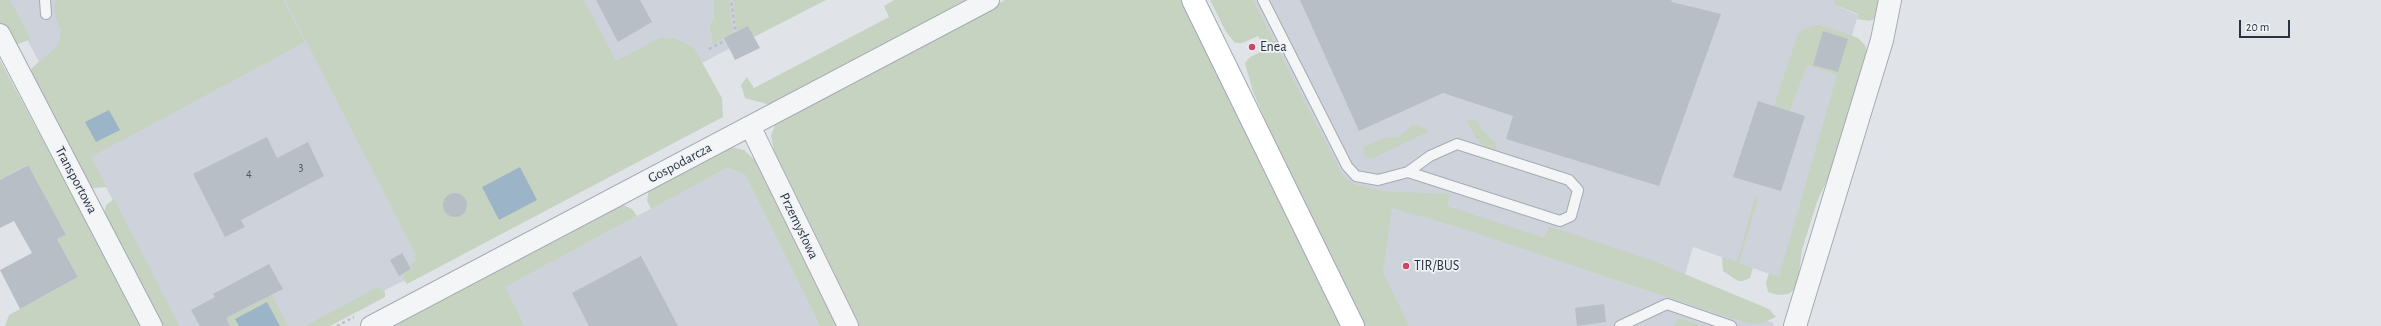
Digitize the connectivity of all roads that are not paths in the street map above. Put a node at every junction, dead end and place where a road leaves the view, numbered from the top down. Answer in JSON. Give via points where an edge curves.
{"nodes":[{"id":1,"x":45,"y":0,"type":"edge"},
{"id":2,"x":989,"y":0,"type":"edge"},
{"id":3,"x":1193,"y":0,"type":"edge"},
{"id":4,"x":1263,"y":0,"type":"edge"},
{"id":5,"x":1890,"y":0,"type":"edge"},
{"id":6,"x":46,"y":14,"type":"dead end"},
{"id":7,"x":0,"y":34,"type":"edge"},
{"id":8,"x":750,"y":126,"type":"junction"},
{"id":9,"x":1408,"y":172,"type":"junction"},
{"id":10,"x":152,"y":326,"type":"edge"},
{"id":11,"x":371,"y":326,"type":"edge"},
{"id":12,"x":848,"y":326,"type":"edge"},
{"id":13,"x":1353,"y":326,"type":"edge"},
{"id":14,"x":1620,"y":326,"type":"edge"},
{"id":15,"x":1731,"y":326,"type":"edge"},
{"id":16,"x":1795,"y":326,"type":"edge"}],
"edges":[{"from":1,"to":6,"type":"lane"},
{"from":2,"to":8,"type":"street","name":"Gospodarcza"},
{"from":3,"to":13,"type":"main road"},
{"from":4,"to":9,"type":"lane","via":[[1347,166],[1356,176],[1378,180]]},
{"from":5,"to":16,"type":"street","via":[[1882,40]]},
{"from":7,"to":10,"type":"street","name":"Transportowa"},
{"from":8,"to":11,"type":"street","name":"Gospodarcza"},
{"from":8,"to":12,"type":"street","name":"Przemysłowa"},
{"from":9,"to":9,"type":"lane","via":[[1560,221],[1571,216],[1578,190],[1569,180],[1457,144],[1430,156]]},
{"from":14,"to":15,"type":"lane","via":[[1667,304]]}]}
